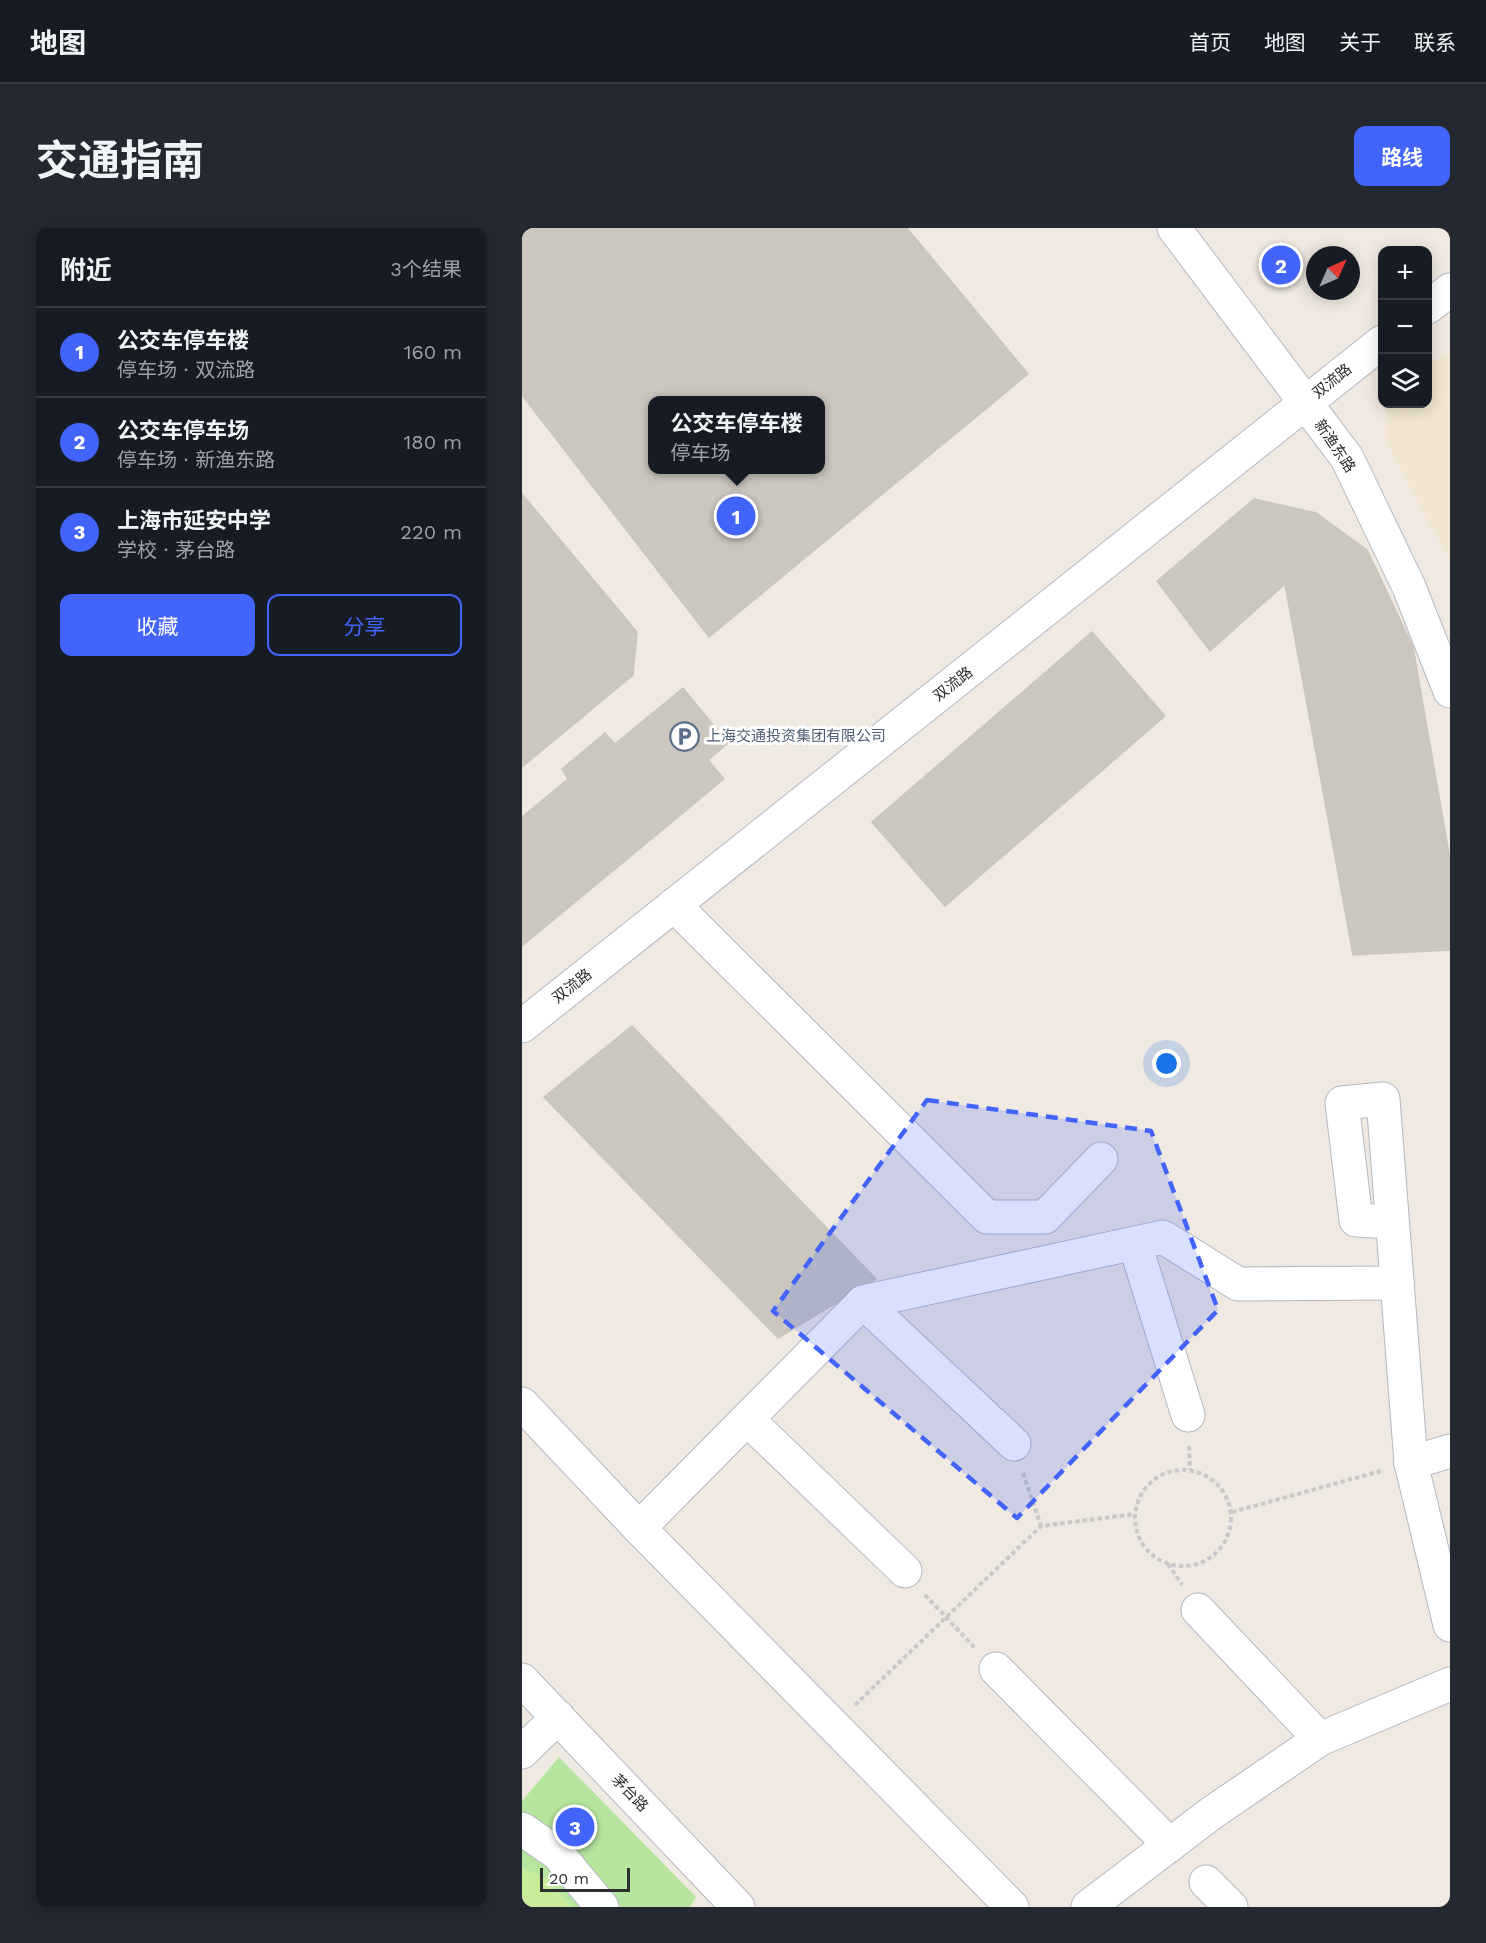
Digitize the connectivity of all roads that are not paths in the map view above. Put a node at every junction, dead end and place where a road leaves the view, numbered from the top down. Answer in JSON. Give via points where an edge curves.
{"nodes":[{"id":1,"x":1174,"y":228,"type":"edge"},
{"id":2,"x":1450,"y":290,"type":"edge"},
{"id":3,"x":1432,"y":304,"type":"edge"},
{"id":4,"x":1378,"y":346,"type":"edge"},
{"id":5,"x":1306,"y":403,"type":"junction"},
{"id":6,"x":1450,"y":691,"type":"edge"},
{"id":7,"x":674,"y":905,"type":"junction"},
{"id":8,"x":522,"y":1026,"type":"edge"},
{"id":9,"x":1101,"y":1159,"type":"dead end"},
{"id":10,"x":1392,"y":1222,"type":"dead end"},
{"id":11,"x":1135,"y":1244,"type":"junction"},
{"id":12,"x":1397,"y":1283,"type":"junction"},
{"id":13,"x":863,"y":1302,"type":"junction"},
{"id":14,"x":522,"y":1404,"type":"edge"},
{"id":15,"x":1188,"y":1415,"type":"dead end"},
{"id":16,"x":747,"y":1419,"type":"junction"},
{"id":17,"x":1014,"y":1444,"type":"road end"},
{"id":18,"x":1450,"y":1451,"type":"edge"},
{"id":19,"x":1411,"y":1462,"type":"junction"},
{"id":20,"x":639,"y":1528,"type":"junction"},
{"id":21,"x":905,"y":1571,"type":"dead end"},
{"id":22,"x":1198,"y":1610,"type":"dead end"},
{"id":23,"x":1450,"y":1625,"type":"edge"},
{"id":24,"x":996,"y":1669,"type":"road end"},
{"id":25,"x":522,"y":1680,"type":"edge"},
{"id":26,"x":1450,"y":1684,"type":"edge"},
{"id":27,"x":558,"y":1717,"type":"junction"},
{"id":28,"x":1320,"y":1739,"type":"junction"},
{"id":29,"x":522,"y":1752,"type":"edge"},
{"id":30,"x":522,"y":1829,"type":"edge"},
{"id":31,"x":1170,"y":1845,"type":"junction"},
{"id":32,"x":1206,"y":1882,"type":"dead end"},
{"id":33,"x":602,"y":1907,"type":"edge"},
{"id":34,"x":738,"y":1907,"type":"edge"},
{"id":35,"x":1012,"y":1907,"type":"edge"},
{"id":36,"x":1088,"y":1907,"type":"edge"},
{"id":37,"x":1231,"y":1907,"type":"edge"}],
"edges":[{"from":1,"to":5,"type":"street","name":"新渔东路"},
{"from":2,"to":3,"type":"street"},
{"from":4,"to":5,"type":"street","name":"双流路"},
{"from":5,"to":6,"type":"street","name":"新渔东路","via":[[1347,458],[1409,587]]},
{"from":5,"to":7,"type":"street","name":"双流路"},
{"from":7,"to":8,"type":"street","name":"双流路"},
{"from":7,"to":9,"type":"street","via":[[987,1217],[1045,1217]]},
{"from":10,"to":12,"type":"street"},
{"from":11,"to":12,"type":"street","via":[[1163,1237],[1238,1284]]},
{"from":11,"to":13,"type":"street"},
{"from":11,"to":15,"type":"street"},
{"from":12,"to":19,"type":"street"},
{"from":13,"to":16,"type":"street"},
{"from":13,"to":17,"type":"street"},
{"from":14,"to":20,"type":"street"},
{"from":16,"to":20,"type":"street"},
{"from":16,"to":21,"type":"street"},
{"from":18,"to":19,"type":"street"},
{"from":19,"to":23,"type":"street"},
{"from":20,"to":35,"type":"street"},
{"from":22,"to":28,"type":"street"},
{"from":24,"to":31,"type":"street"},
{"from":25,"to":27,"type":"street","name":"茅台路"},
{"from":26,"to":28,"type":"street"},
{"from":27,"to":29,"type":"street"},
{"from":27,"to":34,"type":"street","name":"茅台路"},
{"from":28,"to":31,"type":"street"},
{"from":30,"to":33,"type":"street","via":[[558,1854]]},
{"from":31,"to":36,"type":"street"},
{"from":32,"to":37,"type":"street"}]}
